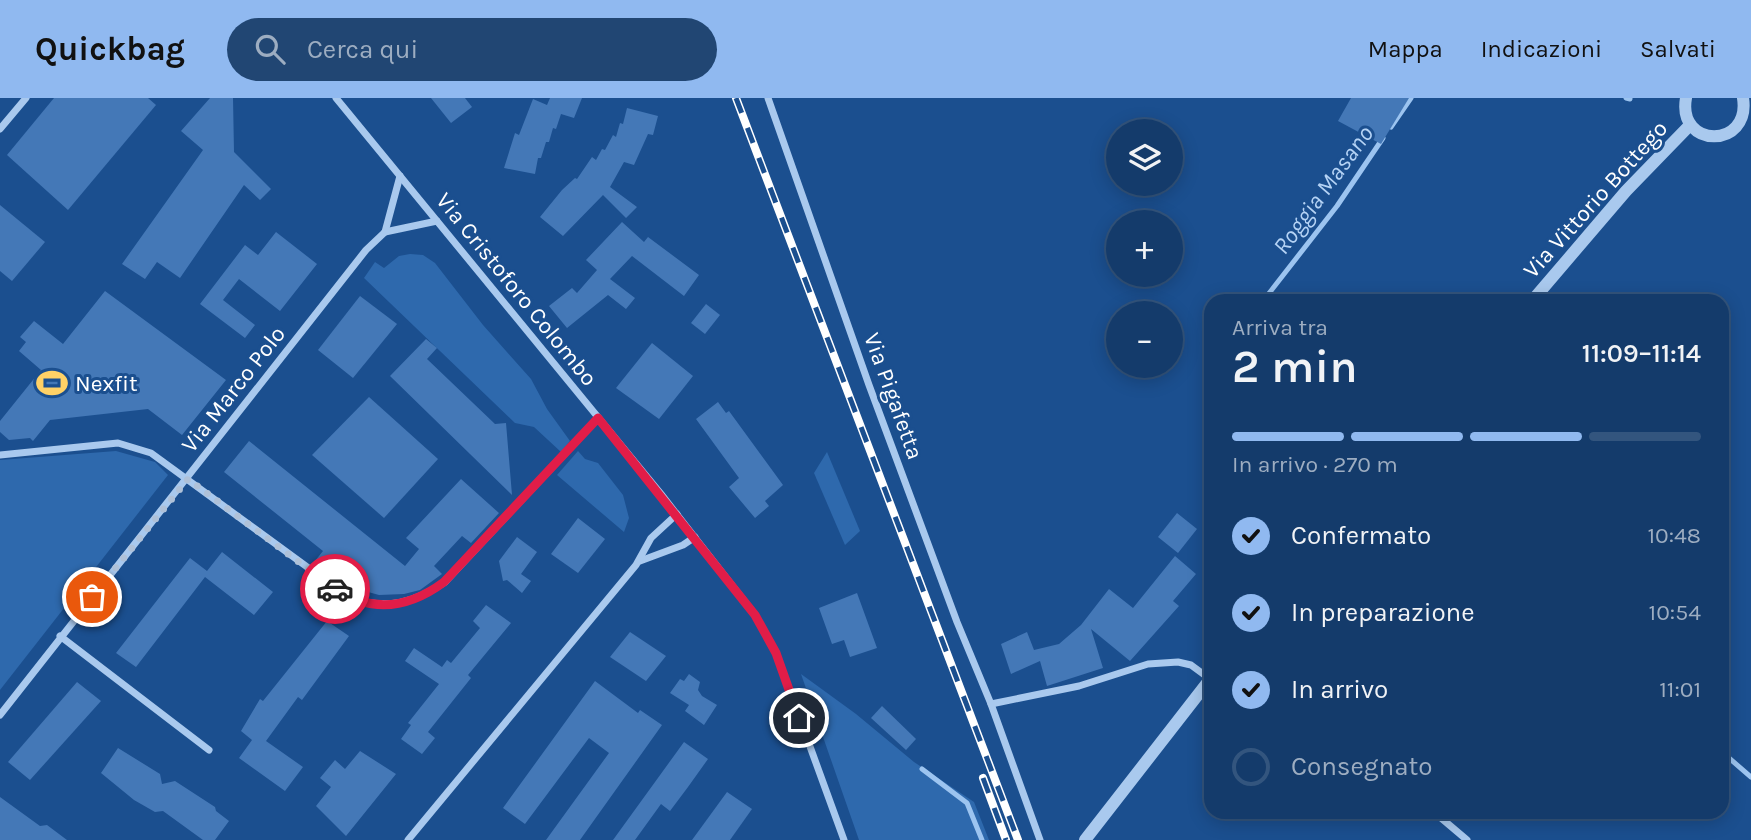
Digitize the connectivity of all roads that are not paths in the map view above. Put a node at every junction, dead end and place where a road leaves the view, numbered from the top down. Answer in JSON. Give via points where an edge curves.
{"nodes":[{"id":1,"x":26,"y":98,"type":"edge"},
{"id":2,"x":336,"y":98,"type":"edge"},
{"id":3,"x":768,"y":98,"type":"edge"},
{"id":4,"x":1685,"y":98,"type":"edge"},
{"id":5,"x":1743,"y":98,"type":"edge"},
{"id":6,"x":1747,"y":116,"type":"edge"},
{"id":7,"x":1690,"y":125,"type":"junction"},
{"id":8,"x":0,"y":129,"type":"edge"},
{"id":9,"x":400,"y":176,"type":"junction"},
{"id":10,"x":437,"y":221,"type":"junction"},
{"id":11,"x":385,"y":232,"type":"junction"},
{"id":12,"x":1538,"y":294,"type":"edge"},
{"id":13,"x":598,"y":418,"type":"junction"},
{"id":14,"x":0,"y":455,"type":"edge"},
{"id":15,"x":188,"y":479,"type":"junction"},
{"id":16,"x":677,"y":514,"type":"junction"},
{"id":17,"x":695,"y":537,"type":"junction"},
{"id":18,"x":640,"y":561,"type":"junction"},
{"id":19,"x":60,"y":636,"type":"junction"},
{"id":20,"x":1204,"y":674,"type":"edge"},
{"id":21,"x":1204,"y":688,"type":"edge"},
{"id":22,"x":991,"y":704,"type":"junction"},
{"id":23,"x":0,"y":715,"type":"edge"},
{"id":24,"x":209,"y":750,"type":"dead end"},
{"id":25,"x":1442,"y":819,"type":"edge"},
{"id":26,"x":408,"y":840,"type":"edge"},
{"id":27,"x":844,"y":840,"type":"edge"},
{"id":28,"x":1040,"y":840,"type":"edge"},
{"id":29,"x":1085,"y":840,"type":"edge"},
{"id":30,"x":1467,"y":840,"type":"edge"}],
"edges":[{"from":1,"to":8,"type":"street"},
{"from":2,"to":9,"type":"street","name":"Via Cristoforo Colombo"},
{"from":3,"to":22,"type":"street","name":"Via Pigafetta","via":[[869,384]]},
{"from":4,"to":7,"type":"street"},
{"from":5,"to":6,"type":"street"},
{"from":6,"to":7,"type":"street","via":[[1733,131],[1715,137]]},
{"from":7,"to":12,"type":"street","name":"Via Vittorio Bottego"},
{"from":9,"to":10,"type":"street","name":"Via Cristoforo Colombo"},
{"from":9,"to":11,"type":"street","name":"Via Marco Polo"},
{"from":10,"to":11,"type":"street"},
{"from":10,"to":13,"type":"street","name":"Via Cristoforo Colombo"},
{"from":11,"to":15,"type":"street","name":"Via Marco Polo","via":[[366,250]]},
{"from":13,"to":15,"type":"street","via":[[444,582],[424,597],[400,605],[375,606],[351,599]]},
{"from":13,"to":16,"type":"street","name":"Via Cristoforo Colombo"},
{"from":14,"to":15,"type":"street","via":[[118,443],[150,453]]},
{"from":15,"to":19,"type":"street","name":"Via Marco Polo"},
{"from":16,"to":17,"type":"street","name":"Via Cristoforo Colombo"},
{"from":16,"to":18,"type":"street","via":[[651,538]]},
{"from":17,"to":18,"type":"street"},
{"from":17,"to":27,"type":"street","name":"Via Cristoforo Colombo","via":[[755,615],[776,653]]},
{"from":18,"to":26,"type":"street"},
{"from":19,"to":23,"type":"street","name":"Via Marco Polo"},
{"from":19,"to":24,"type":"street"},
{"from":20,"to":22,"type":"street","via":[[1191,664],[1147,664],[1079,686]]},
{"from":21,"to":29,"type":"street"},
{"from":22,"to":28,"type":"street","name":"Via Pigafetta"},
{"from":25,"to":30,"type":"street"}]}
